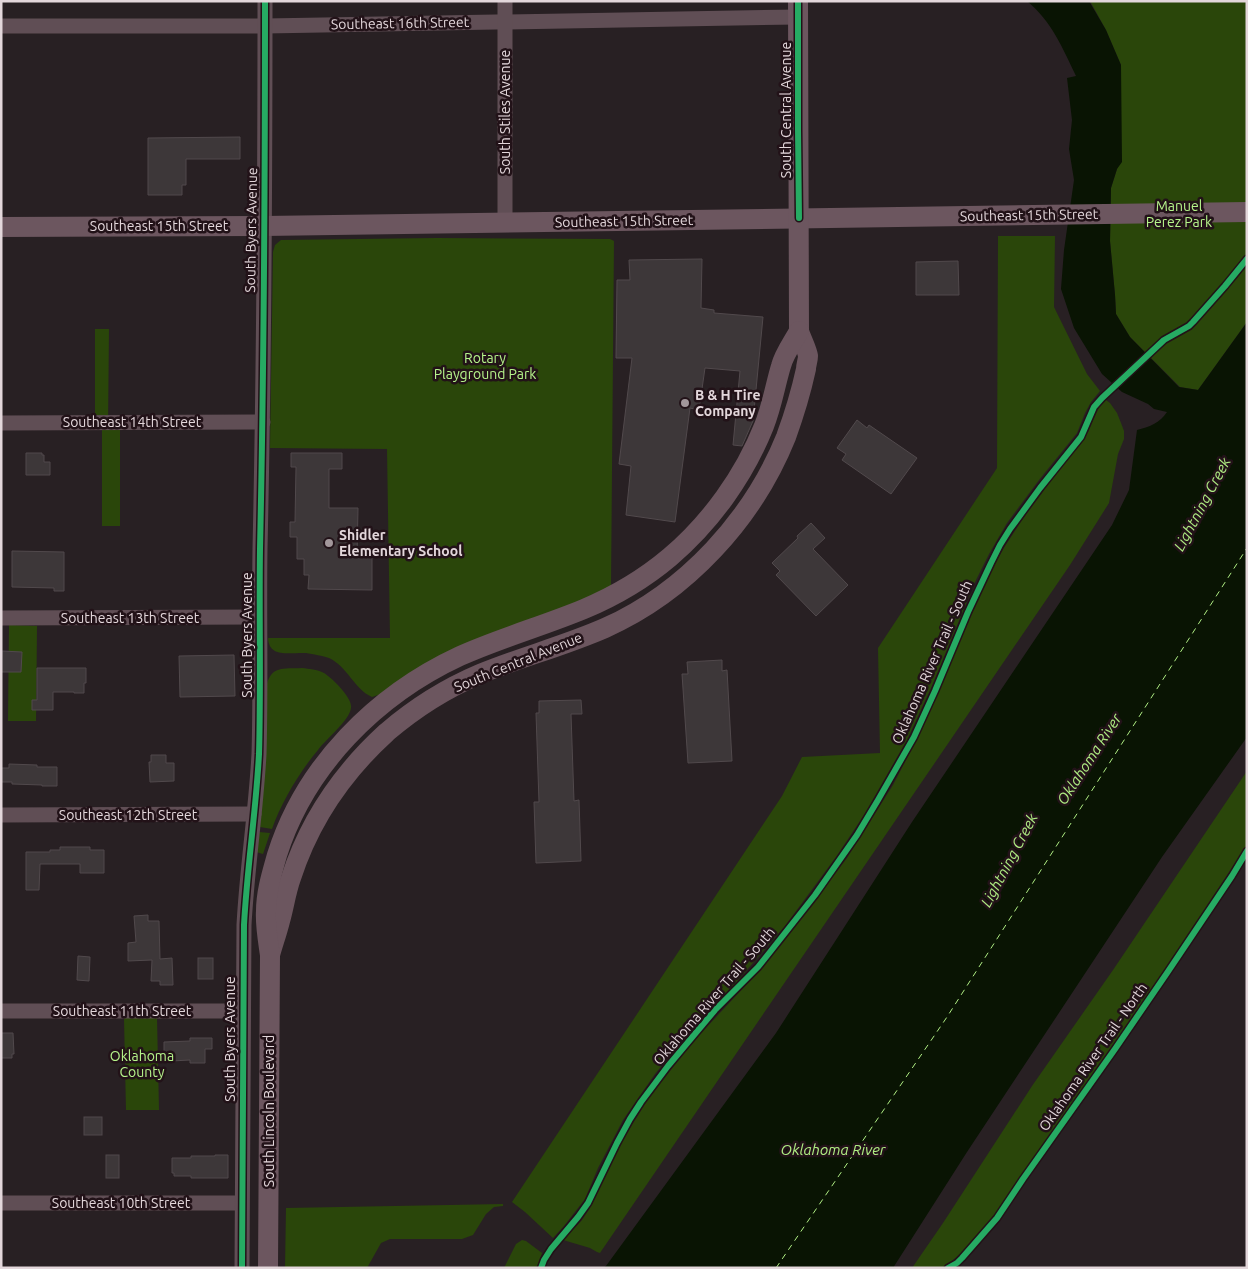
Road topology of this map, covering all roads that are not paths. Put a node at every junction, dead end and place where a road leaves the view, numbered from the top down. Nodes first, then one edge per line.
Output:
1 (265, 1) edge
2 (505, 1) edge
3 (798, 9) edge
4 (505, 22) junction
5 (1, 26) edge
6 (265, 26) junction
7 (1247, 212) edge
8 (799, 218) junction
9 (505, 222) junction
10 (264, 226) junction
11 (1, 227) edge
12 (263, 422) junction
13 (1, 423) edge
14 (259, 617) junction
15 (1, 618) edge
16 (254, 814) junction
17 (1, 815) edge
18 (270, 955) joint
19 (1, 1011) edge
20 (243, 1011) junction
21 (1, 1203) edge
22 (241, 1203) junction
23 (242, 1268) edge
24 (268, 1268) edge

1 - 6 street, South Byers Avenue
2 - 4 street, South Stiles Avenue
3 - 4 street, Southeast 16th Street
3 - 8 main road, South Central Avenue
4 - 6 street, Southeast 16th Street
4 - 9 street, South Stiles Avenue
5 - 6 street, Southeast 16th Street
6 - 10 street, South Byers Avenue
7 - 8 main road, Southeast 15th Street
8 - 9 main road, Southeast 15th Street
8 - 18 main road, South Central Avenue
9 - 10 main road, Southeast 15th Street
10 - 11 main road, Southeast 15th Street
10 - 12 street, South Byers Avenue
12 - 13 street, Southeast 14th Street
12 - 14 street, South Byers Avenue
14 - 15 street, Southeast 13th Street
14 - 16 street, South Byers Avenue
16 - 17 street, Southeast 12th Street
16 - 20 street, South Byers Avenue
18 - 24 main road, South Lincoln Boulevard
19 - 20 street, Southeast 11th Street
20 - 22 street, South Byers Avenue
21 - 22 street, Southeast 10th Street
22 - 23 street, South Byers Avenue

